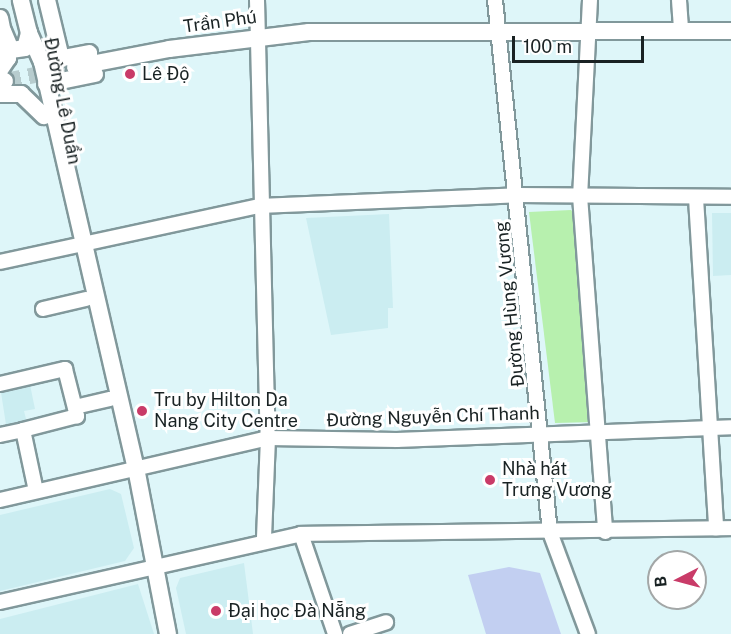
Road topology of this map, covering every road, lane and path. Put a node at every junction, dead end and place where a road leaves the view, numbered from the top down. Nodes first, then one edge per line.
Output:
1 (21, 0) edge
2 (47, 0) edge
3 (257, 0) edge
4 (495, 0) edge
5 (590, 0) edge
6 (679, 0) edge
7 (2, 25) edge
8 (498, 30) junction
9 (681, 31) junction
10 (731, 31) edge
11 (588, 32) junction
12 (29, 33) junction
13 (258, 37) junction
14 (42, 62) junction
15 (69, 68) junction
16 (1, 82) edge
17 (46, 84) junction
18 (48, 115) junction
19 (518, 195) junction
20 (580, 196) junction
21 (731, 197) edge
22 (696, 198) junction
23 (259, 206) junction
24 (79, 247) junction
25 (0, 262) edge
26 (86, 299) junction
27 (42, 309) dead end
28 (0, 384) edge
29 (110, 399) junction
30 (75, 407) junction
31 (731, 427) edge
32 (711, 428) junction
33 (23, 430) junction
34 (599, 430) junction
35 (541, 432) junction
36 (0, 435) edge
37 (268, 438) junction
38 (131, 469) junction
39 (36, 491) junction
40 (0, 500) edge
41 (716, 528) junction
42 (731, 528) edge
43 (550, 532) junction
44 (605, 532) junction
45 (301, 534) junction
46 (264, 539) junction
47 (152, 565) junction
48 (0, 602) edge
49 (386, 622) dead end
50 (168, 634) edge
51 (335, 634) edge
52 (350, 634) edge
53 (588, 634) edge

1 - 12 main road
2 - 15 main road
3 - 13 street
4 - 8 street, Đường Hùng Vương
5 - 11 street
6 - 9 street
7 - 12 main road
7 - 16 main road
8 - 11 main road, Trần Phú
8 - 13 main road, Trần Phú
8 - 19 street, Đường Hùng Vương
9 - 10 main road, Trần Phú
9 - 11 main road, Trần Phú
11 - 20 street
12 - 14 main road, Đường Lê Duẩn
12 - 18 main road, Đường Lê Duẩn
13 - 15 main road, Trần Phú
13 - 23 street
14 - 15 main road
14 - 17 main road, Đường Lê Duẩn
15 - 17 main road
15 - 18 main road
16 - 18 main road
17 - 18 main road, Đường Lê Duẩn
18 - 24 main road, Đường Lê Duẩn
19 - 20 street
19 - 23 street
19 - 35 street, Đường Hùng Vương
20 - 22 street
20 - 34 street
21 - 22 street
22 - 32 street
23 - 24 street
23 - 37 street
24 - 25 street
24 - 26 main road, Đường Lê Duẩn
24 - 38 main road, Đường Lê Duẩn
26 - 27 street
26 - 29 main road, Đường Lê Duẩn
28 - 30 street
29 - 30 street
29 - 38 main road, Đường Lê Duẩn
30 - 33 street
31 - 32 street, Đường Nguyễn Chí Thanh
32 - 34 street, Đường Nguyễn Chí Thanh
32 - 41 street
33 - 36 street
33 - 39 street
34 - 35 street, Đường Nguyễn Chí Thanh
34 - 44 street
35 - 37 street, Đường Nguyễn Chí Thanh
35 - 43 street, Đường Hùng Vương
37 - 38 street, Đường Nguyễn Chí Thanh
37 - 46 street
38 - 39 street, Đường Nguyễn Chí Thanh
38 - 47 main road, Đường Lê Duẩn
39 - 40 street, Đường Nguyễn Chí Thanh
41 - 42 street
41 - 44 street
43 - 44 street
43 - 45 street
43 - 53 street, Đường Hùng Vương
45 - 46 street
45 - 51 street
46 - 47 street
47 - 48 street
47 - 50 main road, Đường Lê Duẩn
49 - 52 street

